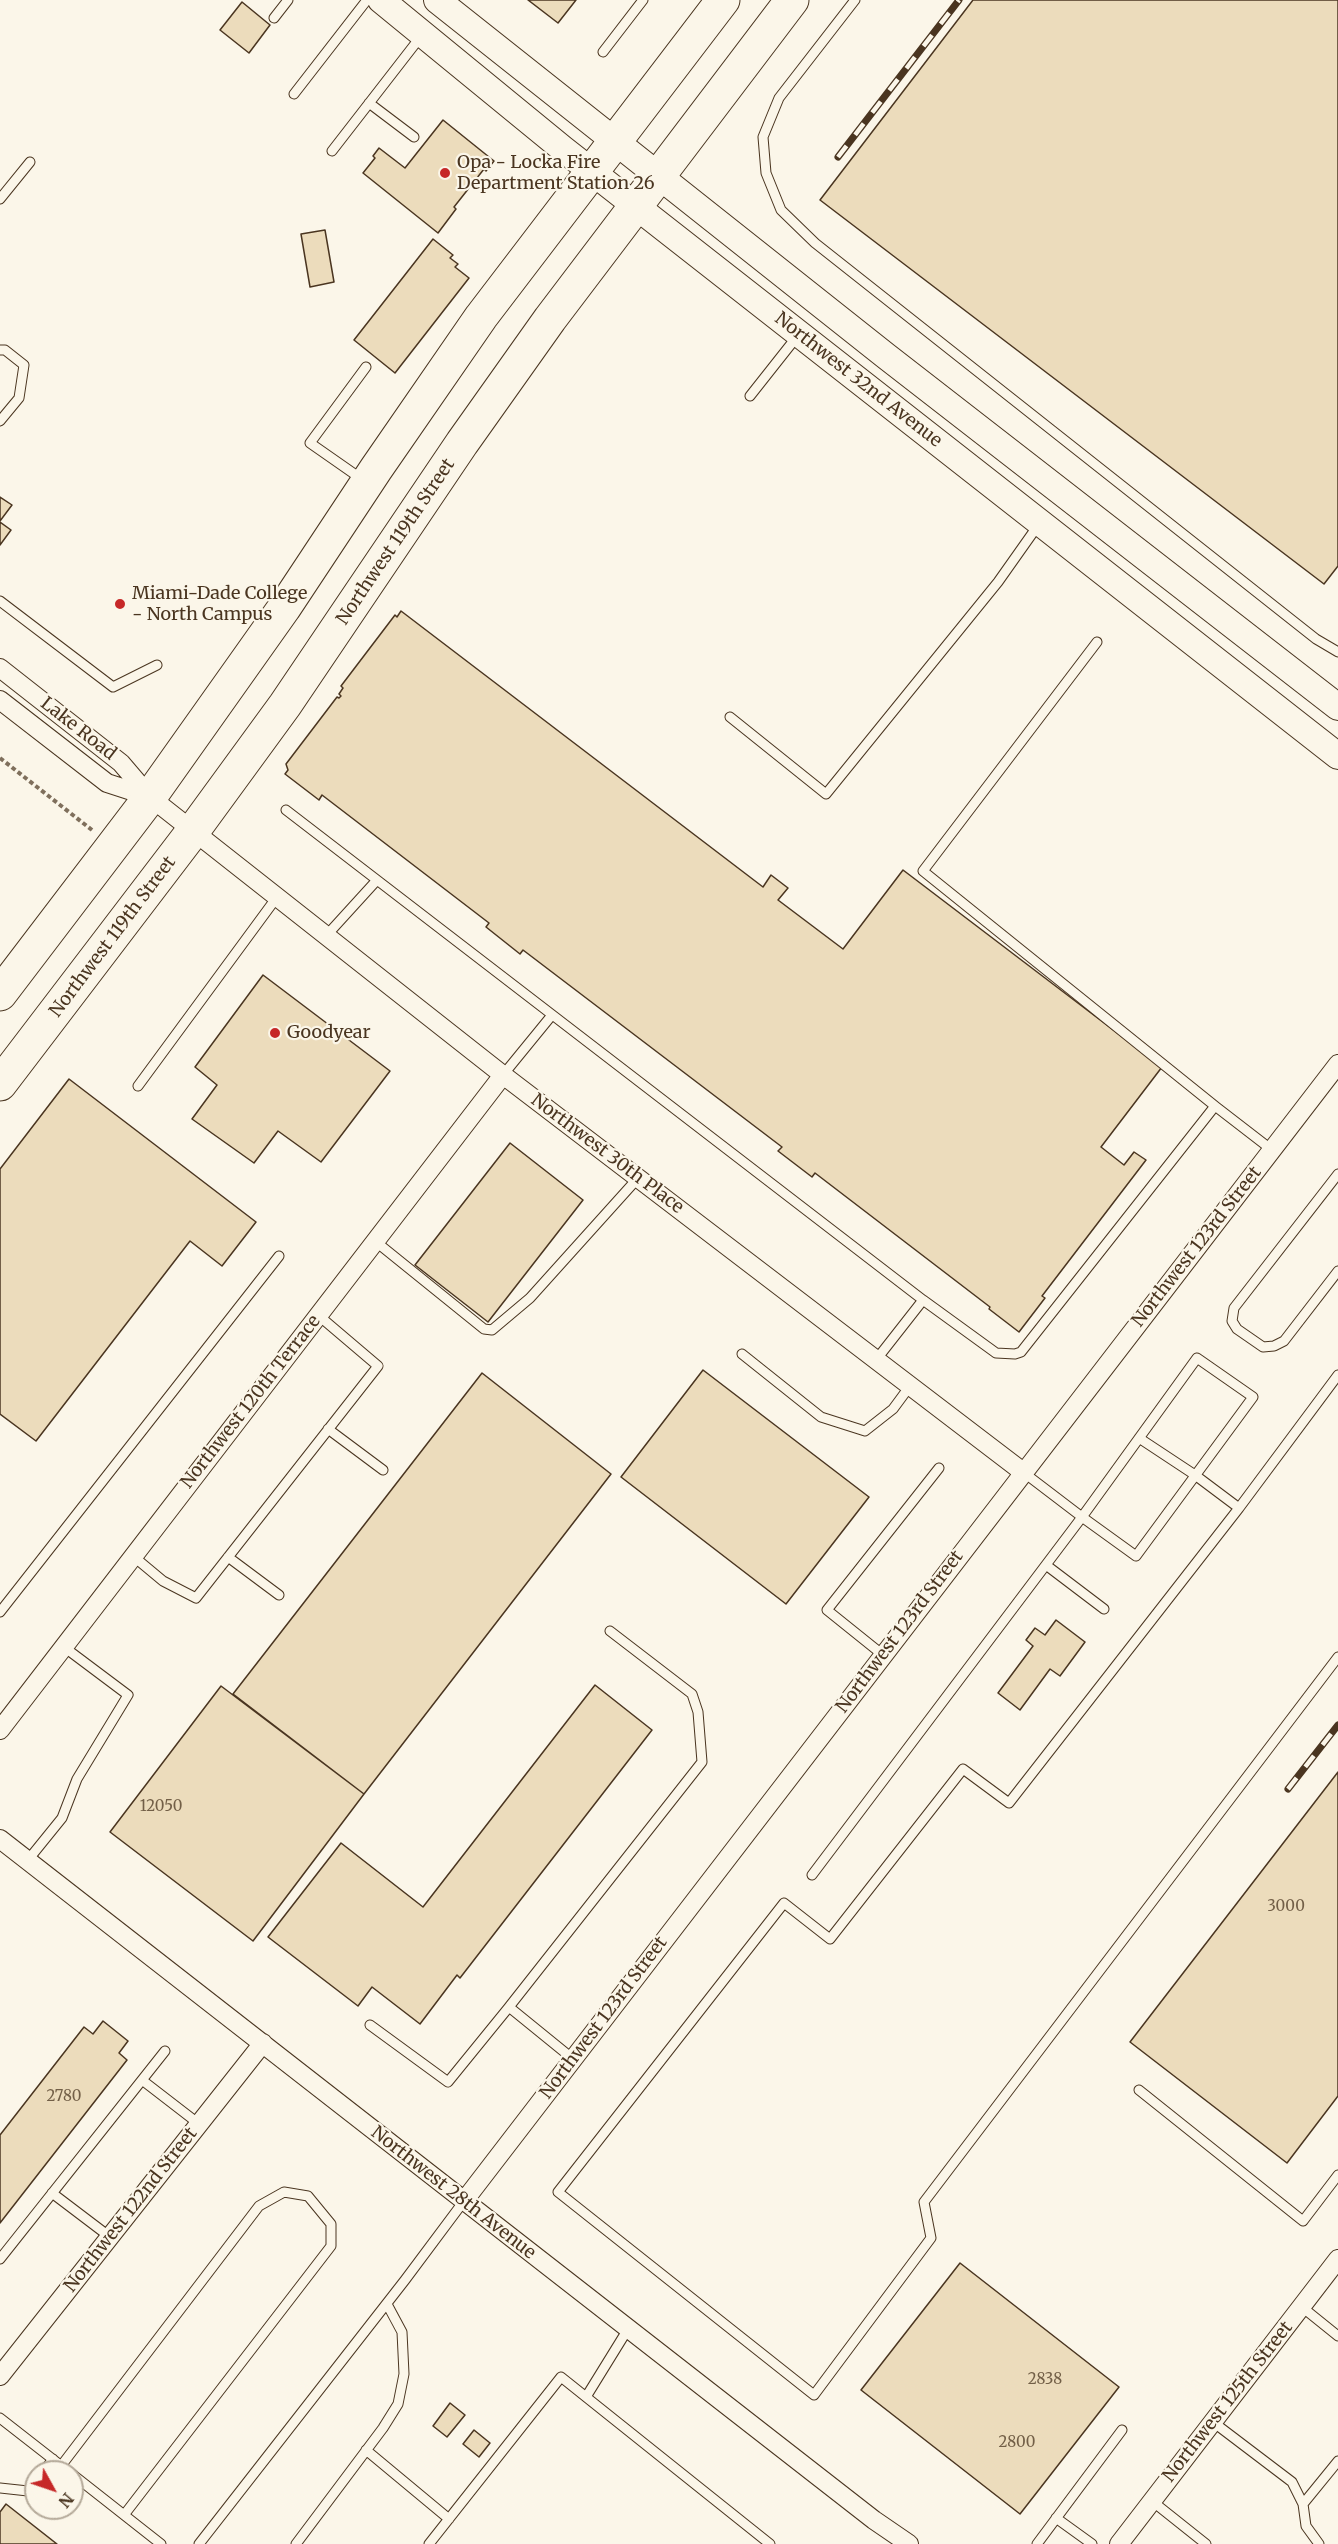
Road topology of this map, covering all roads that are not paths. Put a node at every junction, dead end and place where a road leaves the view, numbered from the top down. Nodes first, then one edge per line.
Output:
1 (288, 0) edge
2 (367, 0) edge
3 (381, 0) edge
4 (437, 0) edge
5 (643, 0) edge
6 (723, 0) edge
7 (792, 0) edge
8 (855, 0) edge
9 (274, 18) dead end
10 (423, 33) junction
11 (603, 52) dead end
12 (294, 94) dead end
13 (369, 103) junction
14 (414, 137) dead end
15 (616, 142) junction
16 (332, 151) dead end
17 (30, 162) dead end
18 (593, 172) junction
19 (659, 177) junction
20 (0, 199) edge
21 (636, 207) junction
22 (799, 334) junction
23 (0, 350) edge
24 (366, 367) dead end
25 (750, 396) dead end
26 (0, 421) edge
27 (367, 482) junction
28 (1041, 522) junction
29 (0, 601) edge
30 (1096, 642) dead end
31 (1338, 652) edge
32 (157, 665) dead end
33 (0, 668) edge
34 (0, 700) edge
35 (1338, 707) edge
36 (730, 717) dead end
37 (1338, 756) edge
38 (150, 797) junction
39 (286, 810) dead end
40 (193, 831) junction
41 (377, 880) junction
42 (277, 897) junction
43 (326, 936) junction
44 (0, 994) edge
45 (552, 1015) junction
46 (1338, 1064) edge
47 (503, 1075) junction
48 (0, 1084) edge
49 (138, 1086) dead end
50 (1215, 1106) junction
51 (1272, 1150) junction
52 (1338, 1174) edge
53 (638, 1178) junction
54 (375, 1241) junction
55 (279, 1256) dead end
56 (1338, 1271) edge
57 (923, 1300) junction
58 (318, 1315) junction
59 (742, 1354) dead end
60 (876, 1360) junction
61 (1338, 1376) edge
62 (910, 1386) junction
63 (328, 1429) junction
64 (1139, 1438) junction
65 (939, 1468) dead end
66 (384, 1470) dead end
67 (1023, 1472) junction
68 (1195, 1475) junction
69 (1239, 1508) junction
70 (1082, 1517) junction
71 (133, 1556) junction
72 (228, 1557) junction
73 (1046, 1565) junction
74 (279, 1595) dead end
75 (1104, 1609) dead end
76 (0, 1612) edge
77 (610, 1630) dead end
78 (64, 1647) junction
79 (883, 1655) junction
80 (1338, 1657) edge
81 (2, 1725) edge
82 (0, 1839) edge
83 (28, 1860) junction
84 (812, 1875) dead end
85 (509, 2007) junction
86 (370, 2025) dead end
87 (263, 2043) junction
88 (165, 2051) dead end
89 (573, 2059) junction
90 (142, 2080) junction
91 (1139, 2090) dead end
92 (199, 2124) junction
93 (1338, 2175) edge
94 (52, 2193) junction
95 (464, 2201) junction
96 (110, 2237) junction
97 (0, 2259) edge
98 (1338, 2259) edge
99 (387, 2304) junction
100 (1302, 2307) junction
101 (628, 2329) junction
102 (1338, 2336) edge
103 (2, 2368) edge
104 (586, 2397) junction
105 (0, 2418) edge
106 (1213, 2422) junction
107 (1122, 2430) dead end
108 (366, 2450) junction
109 (53, 2459) edge
110 (76, 2460) edge
111 (1338, 2461) edge
112 (84, 2484) edge
113 (0, 2488) edge
114 (24, 2491) edge
115 (1152, 2501) junction
116 (1303, 2504) junction
117 (124, 2515) junction
118 (1056, 2518) junction
119 (449, 2519) junction
120 (161, 2544) edge
121 (199, 2544) edge
122 (296, 2544) edge
123 (429, 2544) edge
124 (770, 2544) edge
125 (909, 2544) edge
126 (1037, 2544) edge
127 (1092, 2544) edge
128 (1119, 2544) edge
129 (1206, 2544) edge
130 (1319, 2544) edge

1 - 9 lane
2 - 12 lane
3 - 10 main road, Northwest 32nd Avenue
4 - 15 main road, Northwest 32nd Avenue
5 - 11 lane
6 - 15 highway
7 - 19 highway, Northwest 119th Street
8 - 31 lane
10 - 13 lane
10 - 18 main road, Northwest 32nd Avenue
13 - 14 lane
13 - 16 lane
15 - 18 highway
15 - 19 main road, Northwest 32nd Avenue
17 - 20 lane
18 - 21 main road, Northwest 32nd Avenue
18 - 27 highway
19 - 21 highway, Northwest 119th Street
19 - 35 main road, Northwest 32nd Avenue
21 - 22 main road, Northwest 32nd Avenue
21 - 40 highway, Northwest 119th Street
22 - 25 lane
22 - 28 main road, Northwest 32nd Avenue
23 - 26 lane
24 - 27 lane
27 - 38 highway
28 - 36 lane
28 - 37 main road, Northwest 32nd Avenue
29 - 32 lane
30 - 50 lane
33 - 38 street, Lake Road
34 - 38 street, Lake Road
38 - 40 street, Lake Road
38 - 44 highway
39 - 41 lane
40 - 42 street, Northwest 30th Place
40 - 48 highway, Northwest 119th Street
41 - 43 lane
41 - 45 lane
42 - 43 street, Northwest 30th Place
42 - 49 lane
43 - 47 street, Northwest 30th Place
45 - 47 lane
45 - 57 lane
46 - 51 street, Northwest 123rd Street
47 - 53 street, Northwest 30th Place
47 - 54 street, Northwest 120th Terrace
50 - 51 lane
50 - 57 lane
51 - 67 street, Northwest 123rd Street
52 - 56 lane
53 - 54 lane
53 - 60 street, Northwest 30th Place
54 - 58 street, Northwest 120th Terrace
55 - 76 lane
57 - 60 lane
58 - 63 lane
58 - 71 street, Northwest 120th Terrace
59 - 62 lane
60 - 62 street, Northwest 30th Place
61 - 69 lane
62 - 67 street, Northwest 30th Place
63 - 66 lane
63 - 72 lane
64 - 68 lane
64 - 68 lane
64 - 70 lane
65 - 79 lane
67 - 70 lane
67 - 79 street, Northwest 123rd Street
68 - 69 lane
68 - 70 lane
69 - 80 lane
70 - 73 lane
71 - 72 lane
71 - 78 street, Northwest 120th Terrace
72 - 74 lane
73 - 75 lane
73 - 84 lane
77 - 85 lane
78 - 81 street, Northwest 120th Terrace
78 - 83 lane
79 - 89 street, Northwest 123rd Street
82 - 83 street, Northwest 28th Avenue
83 - 87 street, Northwest 28th Avenue
85 - 86 lane
85 - 89 lane
87 - 92 street, Northwest 122nd Street
87 - 95 street, Northwest 28th Avenue
88 - 90 lane
89 - 95 street, Northwest 123rd Street
90 - 92 lane
90 - 94 lane
91 - 93 lane
92 - 96 street, Northwest 122nd Street
94 - 96 lane
94 - 97 lane
95 - 99 lane
95 - 101 street, Northwest 28th Avenue
96 - 103 street, Northwest 122nd Street
98 - 100 street, Northwest 125th Street
99 - 108 lane
99 - 121 lane
100 - 102 lane
100 - 106 street, Northwest 125th Street
101 - 104 lane
101 - 125 street, Northwest 28th Avenue
104 - 119 lane
104 - 124 lane
105 - 109 lane
106 - 115 street, Northwest 125th Street
106 - 116 lane
107 - 118 lane
108 - 119 lane
108 - 122 lane
110 - 117 lane
111 - 116 lane
112 - 117 lane
113 - 114 lane
115 - 128 street, Northwest 125th Street
115 - 129 lane
116 - 130 lane
117 - 120 lane
118 - 126 lane
118 - 127 lane
119 - 123 lane

